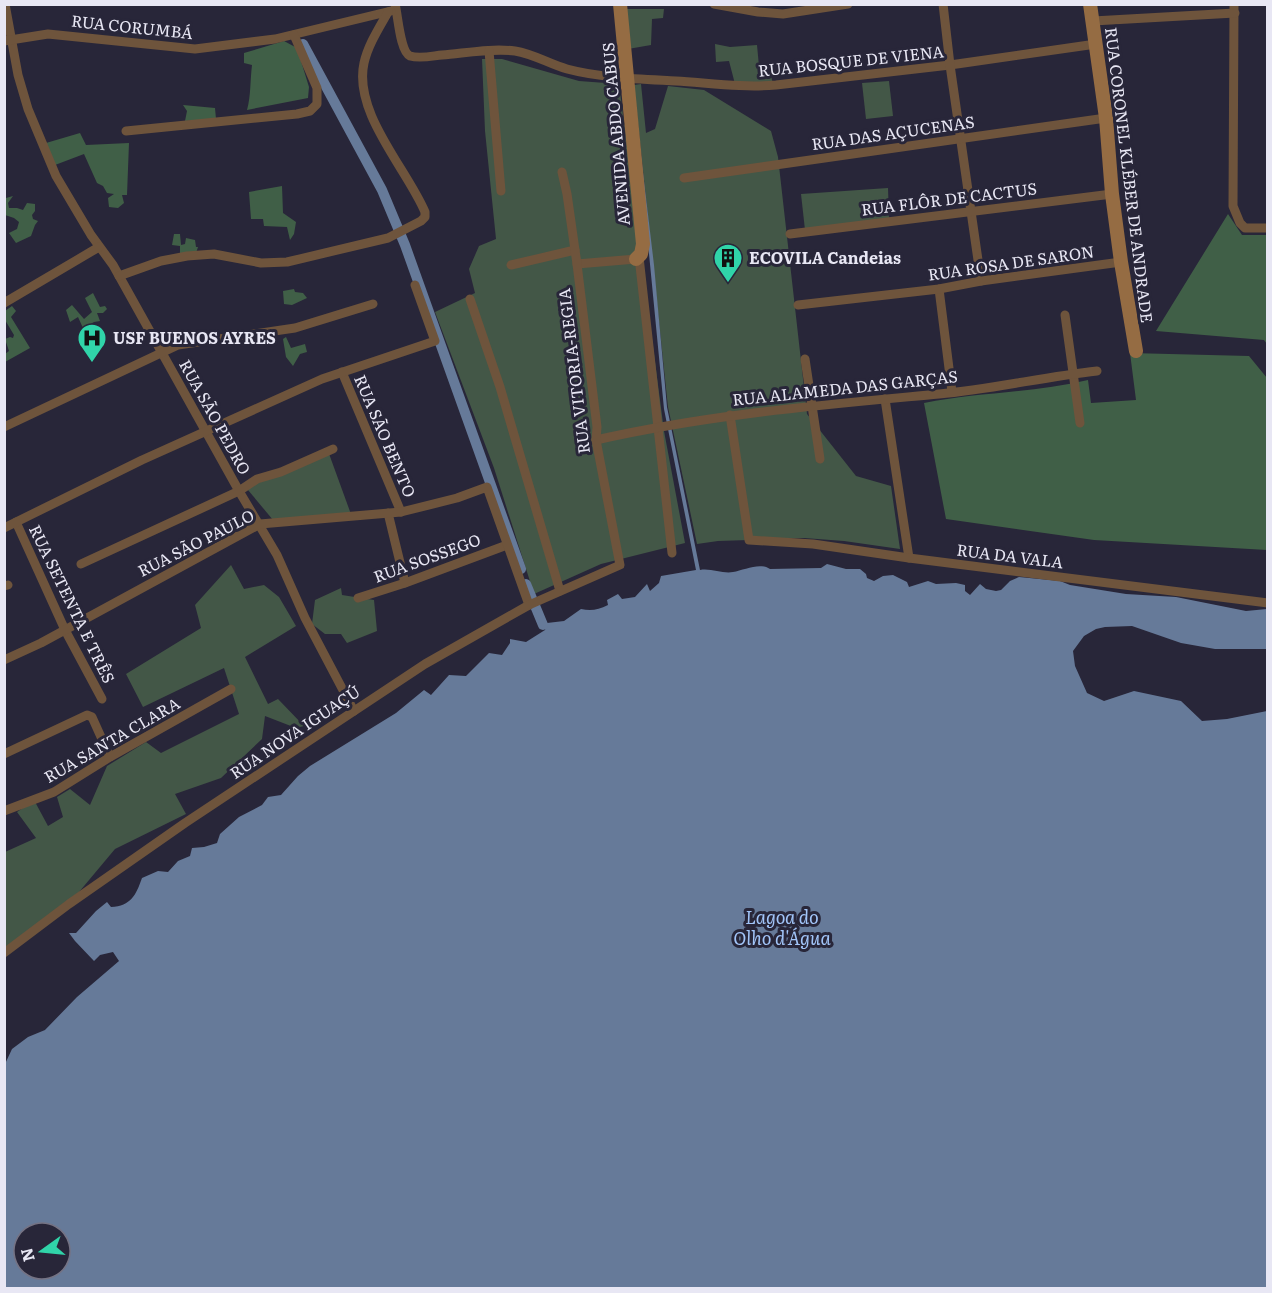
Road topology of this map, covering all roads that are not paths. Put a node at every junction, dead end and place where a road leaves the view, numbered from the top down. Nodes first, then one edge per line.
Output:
1 (5, 4) edge
2 (620, 4) edge
3 (714, 4) edge
4 (848, 4) edge
5 (944, 4) edge
6 (1090, 4) edge
7 (393, 9) edge
8 (1234, 9) edge
9 (1093, 21) junction
10 (294, 35) junction
11 (8, 40) edge
12 (1096, 44) junction
13 (489, 51) junction
14 (950, 65) junction
15 (627, 78) junction
16 (1106, 118) junction
17 (126, 131) dead end
18 (961, 140) junction
19 (562, 172) dead end
20 (684, 178) dead end
21 (501, 190) dead end
22 (1112, 194) junction
23 (970, 210) junction
24 (1268, 228) edge
25 (790, 234) dead end
26 (99, 247) junction
27 (575, 250) junction
28 (638, 258) junction
29 (1121, 262) junction
30 (577, 264) junction
31 (511, 265) dead end
32 (119, 276) junction
33 (981, 281) junction
34 (415, 285) dead end
35 (939, 289) junction
36 (470, 299) dead end
37 (4, 303) edge
38 (373, 304) dead end
39 (798, 305) dead end
40 (1065, 315) dead end
41 (1136, 351) dead end
42 (162, 353) junction
43 (805, 359) dead end
44 (1097, 371) dead end
45 (342, 372) junction
46 (1073, 374) junction
47 (952, 392) junction
48 (885, 399) junction
49 (811, 406) junction
50 (730, 415) junction
51 (1080, 423) dead end
52 (4, 426) edge
53 (659, 426) junction
54 (206, 432) junction
55 (596, 440) junction
56 (333, 449) dead end
57 (820, 459) dead end
58 (239, 491) junction
59 (401, 512) junction
60 (388, 513) junction
61 (16, 522) junction
62 (260, 524) junction
63 (4, 528) edge
64 (507, 545) junction
65 (672, 553) dead end
66 (909, 558) junction
67 (81, 564) dead end
68 (620, 565) joint
69 (405, 583) junction
70 (560, 591) junction
71 (358, 598) dead end
72 (1268, 603) edge
73 (529, 605) junction
74 (65, 630) junction
75 (4, 660) edge
76 (231, 689) dead end
77 (102, 699) dead end
78 (354, 711) junction
79 (4, 754) edge
80 (110, 757) junction
81 (4, 811) edge
82 (4, 953) edge

1 - 11 street, RUA SÃO PEDRO
2 - 15 main road, AVENIDA ABDO CABUS
3 - 4 street
5 - 14 street
6 - 9 main road, RUA CORONEL KLÉBER DE ANDRADE
7 - 10 street, RUA CORUMBÁ
7 - 13 street, RUA BOSQUE DE VIENA
7 - 32 street
8 - 9 street
8 - 24 street
9 - 12 main road, RUA CORONEL KLÉBER DE ANDRADE
10 - 11 street, RUA CORUMBÁ
10 - 17 street
11 - 26 street, RUA SÃO PEDRO
12 - 14 street, RUA BOSQUE DE VIENA
12 - 16 main road, RUA CORONEL KLÉBER DE ANDRADE
13 - 15 street, RUA BOSQUE DE VIENA
13 - 21 street
14 - 15 street, RUA BOSQUE DE VIENA
14 - 18 street
15 - 28 main road, AVENIDA ABDO CABUS
16 - 18 street, RUA DAS AÇUCENAS
16 - 22 main road, RUA CORONEL KLÉBER DE ANDRADE
18 - 20 street, RUA DAS AÇUCENAS
18 - 23 street
19 - 27 street, RUA VITORIA-REGIA
22 - 23 street, RUA FLÔR DE CACTUS
22 - 29 main road, RUA CORONEL KLÉBER DE ANDRADE
23 - 25 street, RUA FLÔR DE CACTUS
23 - 33 street
26 - 32 street, RUA SÃO PEDRO
26 - 37 street
27 - 30 street, RUA VITORIA-REGIA
27 - 31 street
28 - 30 street
28 - 53 street
29 - 33 street, RUA ROSA DE SARON
29 - 41 main road, RUA CORONEL KLÉBER DE ANDRADE
30 - 55 street, RUA VITORIA-REGIA
32 - 42 street, RUA SÃO PEDRO
33 - 35 street, RUA ROSA DE SARON
34 - 45 street
35 - 39 street, RUA ROSA DE SARON
35 - 47 street
36 - 70 street
38 - 42 street
40 - 46 street
42 - 52 street
42 - 54 street, RUA SÃO PEDRO
43 - 49 street
44 - 46 street, RUA ALAMEDA DAS GARÇAS
45 - 54 street
45 - 59 street, RUA SÃO BENTO
46 - 47 street, RUA ALAMEDA DAS GARÇAS
46 - 51 street
47 - 48 street, RUA ALAMEDA DAS GARÇAS
48 - 49 street, RUA ALAMEDA DAS GARÇAS
48 - 66 street
49 - 50 street, RUA ALAMEDA DAS GARÇAS
49 - 57 street
50 - 53 street, RUA ALAMEDA DAS GARÇAS
50 - 66 street, RUA DA VALA
53 - 55 street, RUA ALAMEDA DAS GARÇAS
53 - 65 street
54 - 58 street, RUA SÃO PEDRO
54 - 61 street
55 - 68 street, RUA VITORIA-REGIA
56 - 58 street
58 - 62 street, RUA SÃO PEDRO
58 - 67 street
59 - 60 street, RUA SÃO PAULO
59 - 64 street, RUA SÃO PAULO
60 - 62 street, RUA SÃO PAULO
60 - 69 street
61 - 63 street
61 - 74 street, RUA SETENTA E TRÊS
62 - 74 street, RUA SÃO PAULO
62 - 78 street, RUA SÃO PEDRO
64 - 69 street, RUA SOSSEGO
64 - 73 street
66 - 72 street, RUA DA VALA
68 - 70 street, RUA NOVA IGUAÇÚ
69 - 71 street, RUA SOSSEGO
70 - 73 street, RUA NOVA IGUAÇÚ
73 - 78 street, RUA NOVA IGUAÇÚ
74 - 75 street, RUA SÃO PAULO
74 - 77 street, RUA SETENTA E TRÊS
76 - 80 street, RUA SANTA CLARA
78 - 82 street, RUA NOVA IGUAÇÚ
79 - 80 street
80 - 81 street, RUA SANTA CLARA

